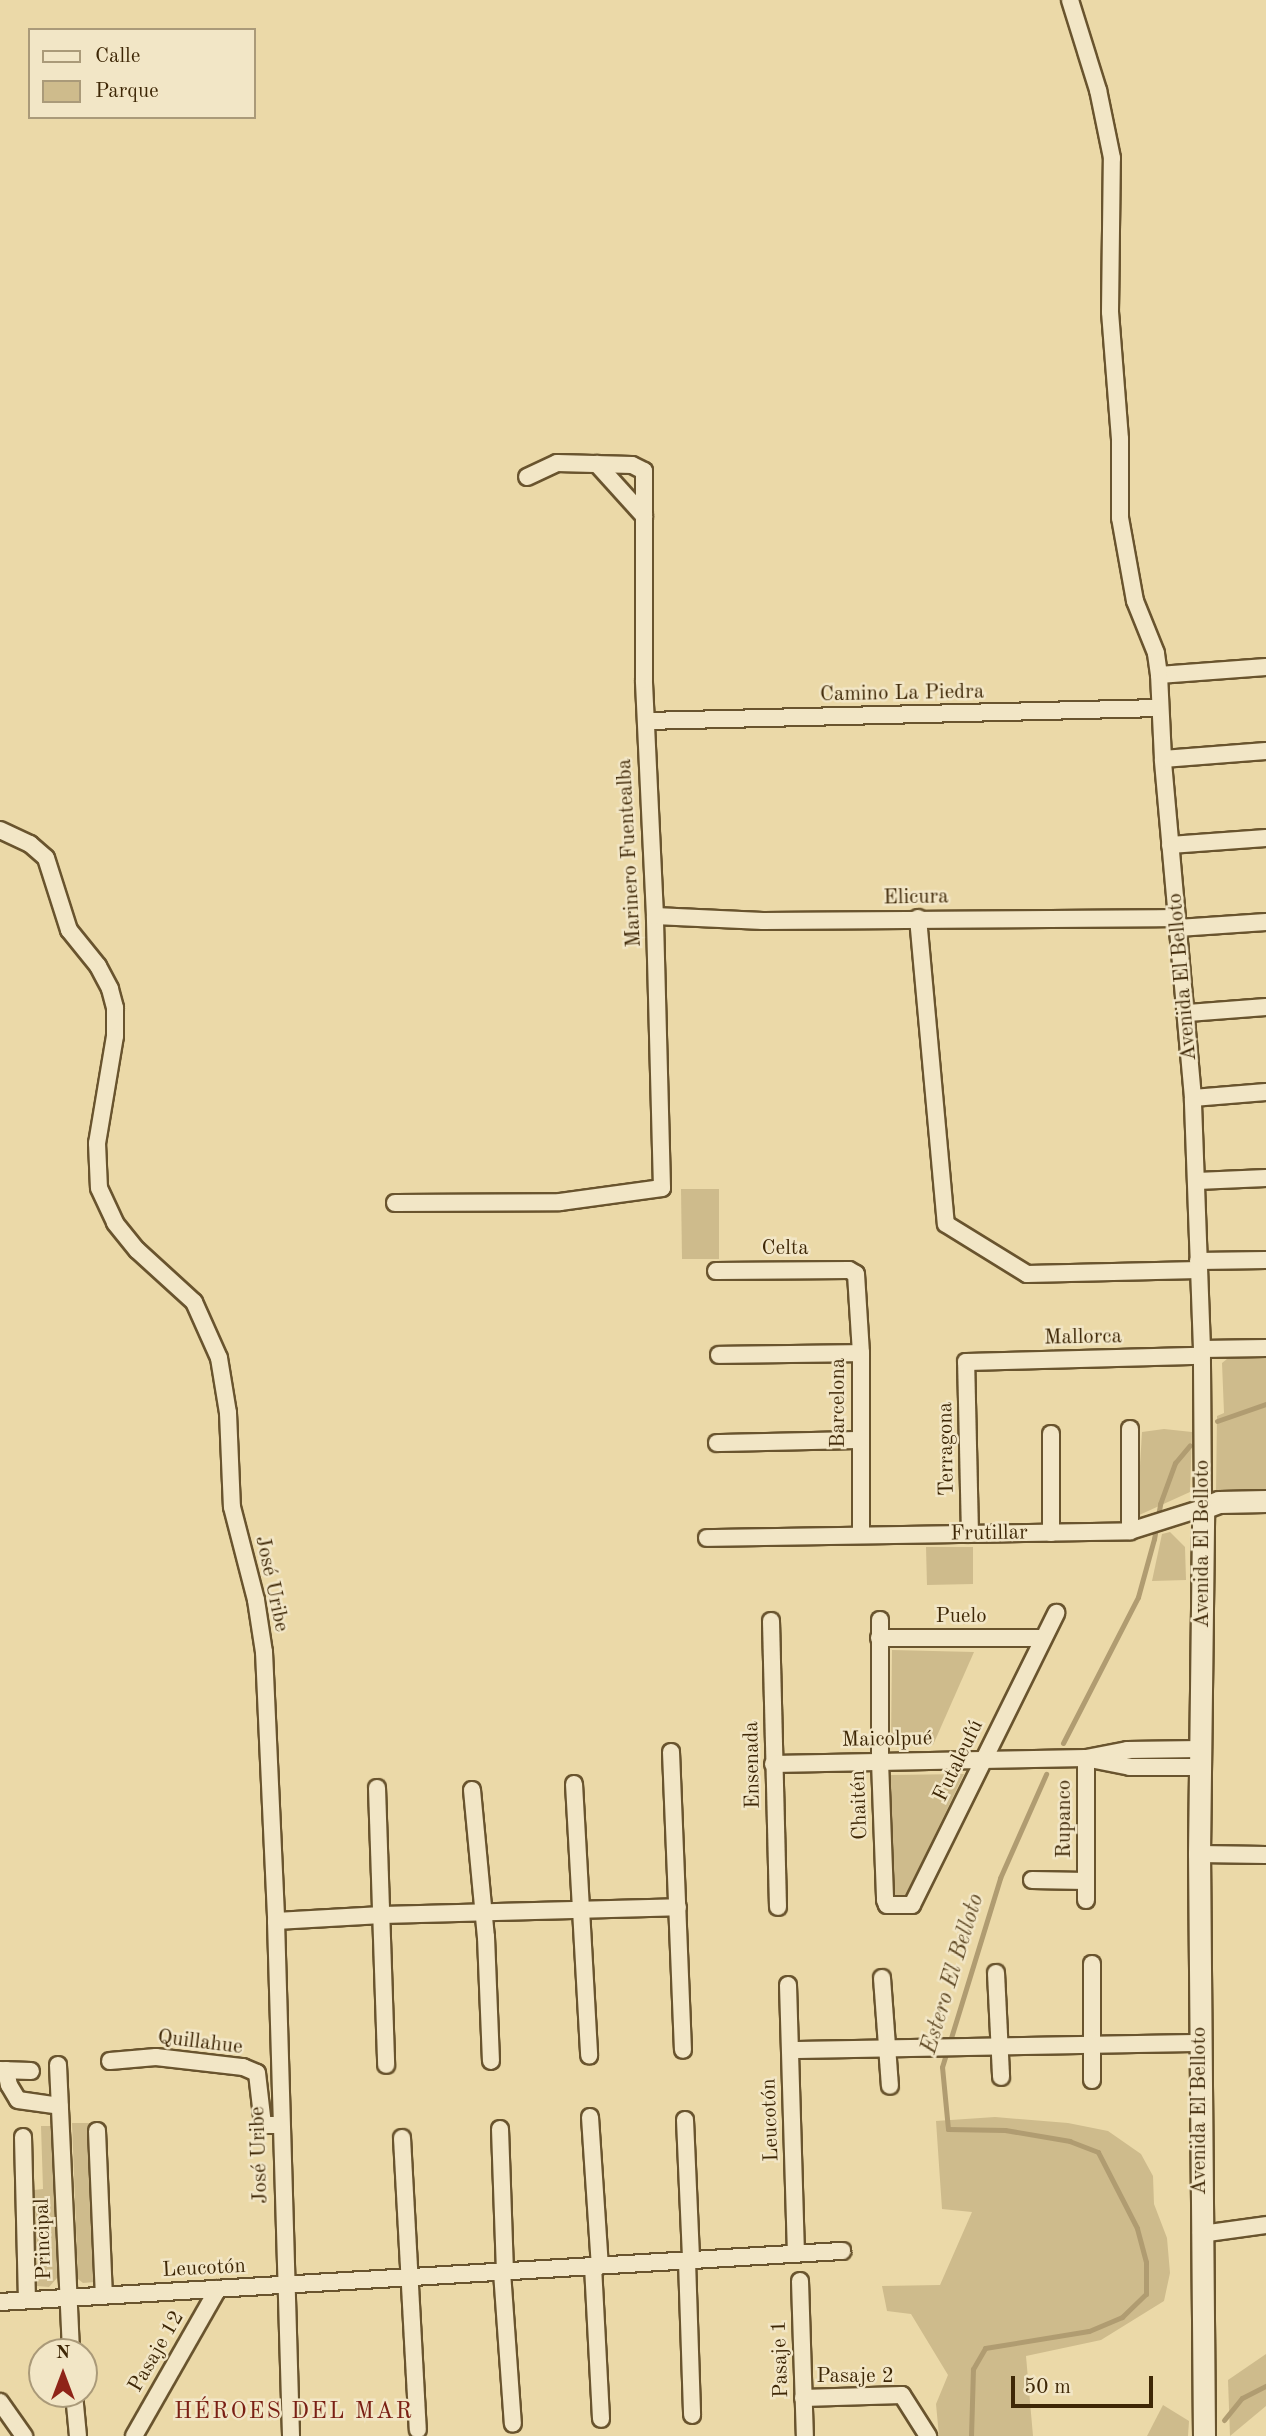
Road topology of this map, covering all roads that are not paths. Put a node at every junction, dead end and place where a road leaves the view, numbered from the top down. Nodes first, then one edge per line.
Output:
1 (1070, 0) edge
2 (597, 464) junction
3 (527, 477) dead end
4 (644, 516) junction
5 (1266, 667) edge
6 (1159, 675) junction
7 (1160, 708) junction
8 (646, 721) junction
9 (1266, 751) edge
10 (1163, 759) junction
11 (0, 830) edge
12 (1266, 838) edge
13 (1170, 845) junction
14 (655, 916) junction
15 (918, 918) junction
16 (1266, 922) edge
17 (1178, 923) junction
18 (1266, 1007) edge
19 (1188, 1013) junction
20 (1266, 1091) edge
21 (1193, 1098) junction
22 (1266, 1178) edge
23 (1197, 1181) junction
24 (396, 1203) dead end
25 (1266, 1261) edge
26 (1198, 1265) junction
27 (716, 1271) dead end
28 (854, 1272) joint
29 (1266, 1348) edge
30 (1202, 1352) junction
31 (860, 1353) junction
32 (719, 1355) dead end
33 (966, 1362) joint
34 (1130, 1429) dead end
35 (1051, 1434) dead end
36 (860, 1440) junction
37 (717, 1443) dead end
38 (1266, 1501) edge
39 (1203, 1508) junction
40 (1130, 1531) junction
41 (1051, 1533) junction
42 (970, 1534) junction
43 (861, 1535) junction
44 (707, 1538) dead end
45 (1056, 1613) dead end
46 (880, 1620) dead end
47 (771, 1621) dead end
48 (879, 1638) junction
49 (1042, 1638) junction
50 (670, 1752) dead end
51 (1086, 1758) junction
52 (1200, 1758) junction
53 (984, 1759) junction
54 (880, 1761) junction
55 (774, 1764) junction
56 (574, 1784) dead end
57 (377, 1788) dead end
58 (471, 1790) dead end
59 (1199, 1854) junction
60 (1266, 1855) edge
61 (1032, 1880) dead end
62 (1086, 1881) junction
63 (1086, 1900) dead end
64 (887, 1905) joint
65 (678, 1907) junction
66 (778, 1907) dead end
67 (581, 1909) junction
68 (482, 1912) junction
69 (382, 1915) junction
70 (276, 1921) junction
71 (1092, 1964) dead end
72 (996, 1973) dead end
73 (882, 1978) dead end
74 (788, 1984) dead end
75 (1200, 2043) junction
76 (999, 2044) junction
77 (1091, 2044) junction
78 (887, 2049) junction
79 (683, 2050) dead end
80 (790, 2050) junction
81 (589, 2056) dead end
82 (110, 2061) dead end
83 (491, 2061) dead end
84 (58, 2065) dead end
85 (386, 2066) dead end
86 (3, 2070) edge
87 (32, 2071) dead end
88 (1001, 2077) dead end
89 (1092, 2080) dead end
90 (890, 2086) dead end
91 (60, 2106) junction
92 (590, 2117) dead end
93 (685, 2120) dead end
94 (280, 2125) junction
95 (500, 2129) dead end
96 (97, 2131) dead end
97 (23, 2137) dead end
98 (402, 2138) dead end
99 (1266, 2225) edge
100 (1201, 2234) junction
101 (842, 2251) dead end
102 (796, 2254) junction
103 (689, 2261) junction
104 (597, 2266) junction
105 (503, 2272) junction
106 (410, 2277) junction
107 (800, 2281) dead end
108 (286, 2285) junction
109 (218, 2289) junction
110 (104, 2296) junction
111 (67, 2298) junction
112 (27, 2300) junction
113 (0, 2302) edge
114 (70, 2338) edge
115 (803, 2398) junction
116 (0, 2402) edge
117 (75, 2408) edge
118 (692, 2415) dead end
119 (601, 2419) dead end
120 (513, 2424) dead end
121 (418, 2430) dead end
122 (24, 2436) edge
123 (78, 2436) edge
124 (134, 2436) edge
125 (292, 2436) edge
126 (804, 2436) edge
127 (928, 2436) edge
128 (1204, 2436) edge

1 - 6 street, Avenida El Belloto
2 - 3 street, Marinero Fuentealba
2 - 4 street
2 - 4 street, Marinero Fuentealba
4 - 8 street, Marinero Fuentealba
5 - 6 street
6 - 7 street, Avenida El Belloto
7 - 8 street, Camino La Piedra
7 - 10 street, Avenida El Belloto
8 - 14 street, Marinero Fuentealba
9 - 10 street
10 - 13 street, Avenida El Belloto
11 - 70 street, José Uribe
12 - 13 street
13 - 17 street, Avenida El Belloto
14 - 15 street, Elicura
14 - 24 street, Marinero Fuentealba
15 - 17 street, Elicura
15 - 26 street
16 - 17 street, Elicura
17 - 19 street, Avenida El Belloto
18 - 19 street
19 - 21 street, Avenida El Belloto
20 - 21 street
21 - 23 street, Avenida El Belloto
22 - 23 street
23 - 26 street, Avenida El Belloto
25 - 26 street
26 - 30 street, Avenida El Belloto
27 - 28 street, Celta
28 - 31 street, Barcelona
29 - 30 street, Mallorca
30 - 33 street, Mallorca
30 - 39 street, Avenida El Belloto
31 - 32 street
31 - 36 street, Barcelona
33 - 42 street, Terragona
34 - 40 street
35 - 41 street
36 - 37 street
36 - 43 street, Barcelona
38 - 39 street, Frutillar
39 - 40 street, Frutillar
39 - 52 street, Avenida El Belloto
40 - 41 street, Frutillar
41 - 42 street, Frutillar
42 - 43 street, Frutillar
43 - 44 street, Frutillar
45 - 49 street, Futaleufú
46 - 48 street, Chaitén
47 - 55 street, Ensenada
48 - 49 street, Puelo
48 - 54 street, Chaitén
49 - 53 street, Futaleufú
50 - 65 street
51 - 52 street, Maicolpué
51 - 53 street, Maicolpué
51 - 62 street, Rupanco
52 - 59 street, Avenida El Belloto
53 - 54 street, Maicolpué
53 - 64 street, Futaleufú
54 - 55 street, Maicolpué
54 - 64 street, Chaitén
55 - 66 street, Ensenada
56 - 67 street
57 - 69 street
58 - 68 street
59 - 60 street
59 - 75 street, Avenida El Belloto
61 - 62 street, Rupanco
62 - 63 street, Rupanco
65 - 67 street
65 - 79 street
67 - 68 street
67 - 81 street
68 - 69 street
68 - 83 street
69 - 70 street
69 - 85 street
70 - 94 street, José Uribe
71 - 77 street
72 - 76 street
73 - 78 street
74 - 80 street, Leucotón
75 - 77 street
75 - 100 street, Avenida El Belloto
76 - 77 street
76 - 78 street
76 - 88 street
77 - 89 street
78 - 80 street
78 - 90 street
80 - 102 street, Leucotón
82 - 94 street, Quillahue
84 - 91 street, Principal
86 - 87 street
86 - 91 street
91 - 111 street, Principal
92 - 104 street
93 - 103 street
94 - 108 street, José Uribe
95 - 105 street
96 - 110 street
97 - 112 street, Principal
98 - 106 street
99 - 100 street
100 - 128 street, Avenida El Belloto
101 - 102 street, Leucotón
102 - 103 street, Leucotón
103 - 104 street, Leucotón
103 - 118 street
104 - 105 street, Leucotón
104 - 119 street
105 - 106 street, Leucotón
105 - 120 street
106 - 108 street, Leucotón
106 - 121 street
107 - 115 street, Pasaje 1
108 - 109 street, Leucotón
108 - 125 street, José Uribe
109 - 110 street, Leucotón
109 - 124 street, Pasaje 12
110 - 111 street, Leucotón
111 - 112 street, Leucotón
111 - 114 street, Principal
112 - 113 street, Leucotón
115 - 126 street, Pasaje 1
115 - 127 street, Pasaje 2
116 - 122 street
117 - 123 street

